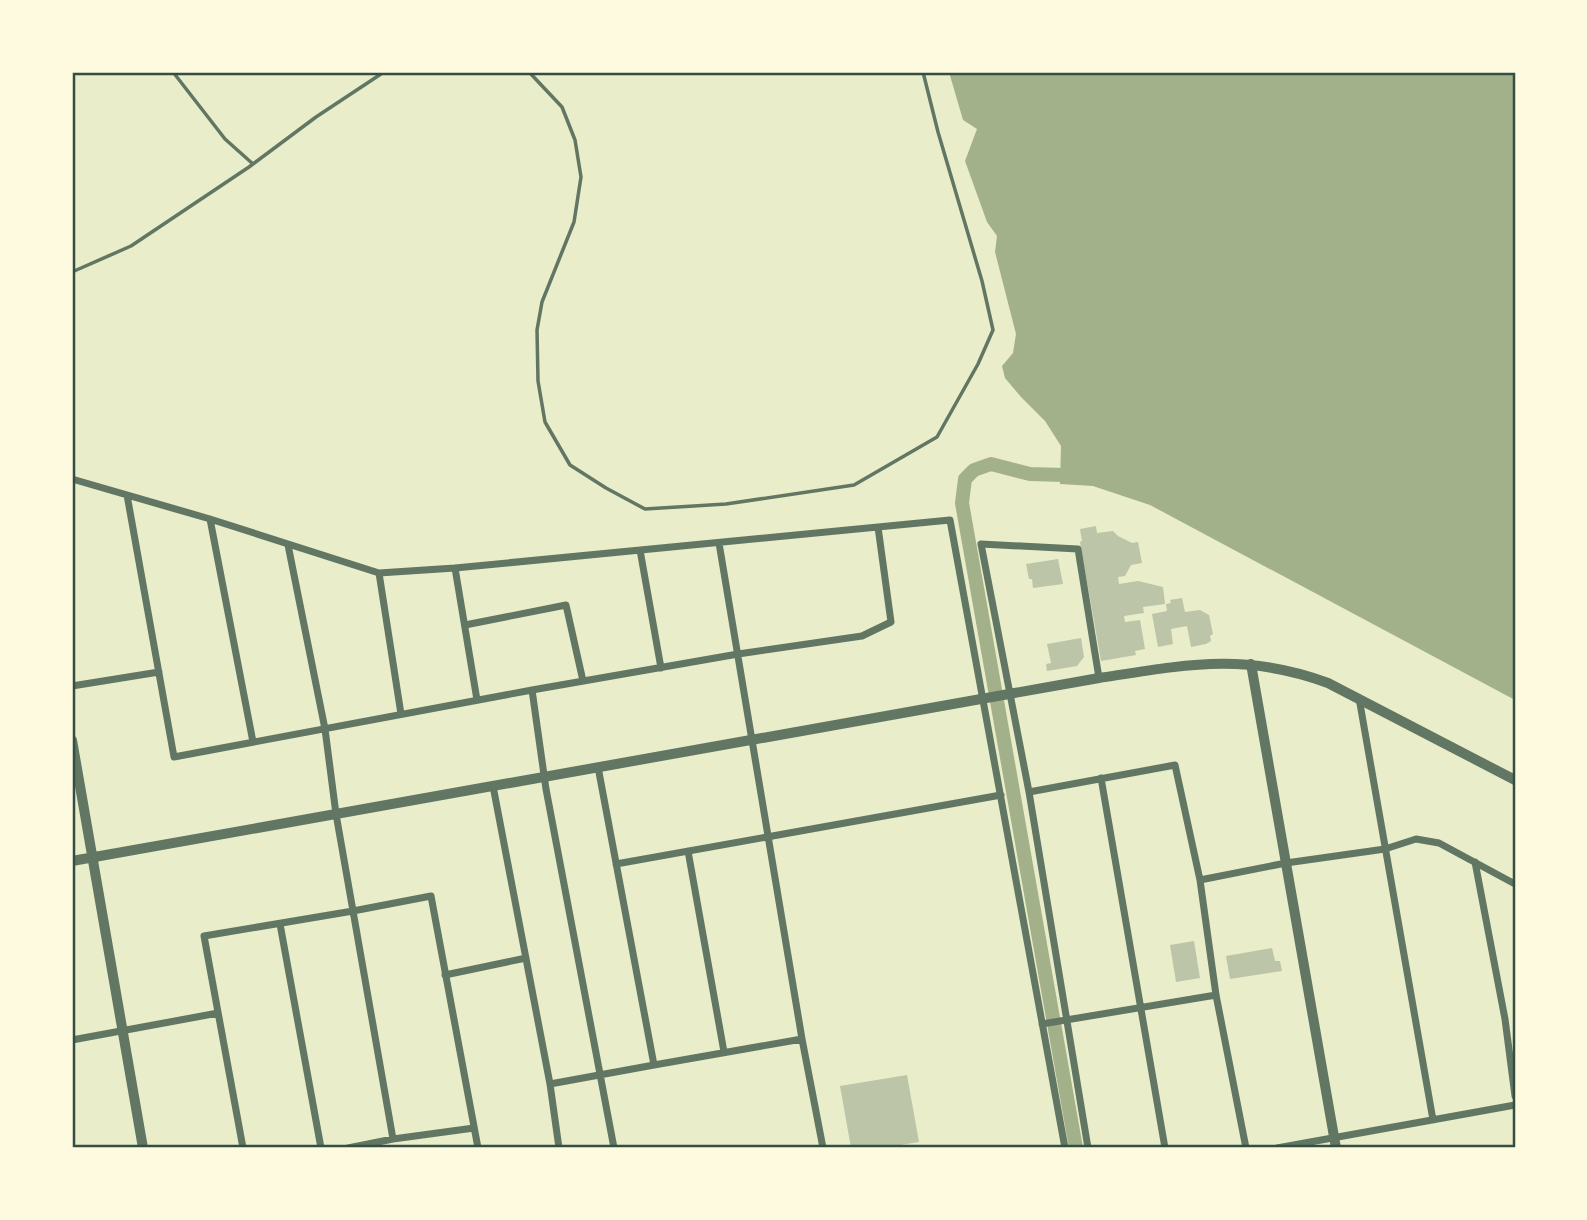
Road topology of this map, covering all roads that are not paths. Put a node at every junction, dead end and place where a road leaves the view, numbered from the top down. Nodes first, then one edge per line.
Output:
1 (173, 72) edge
2 (384, 72) edge
3 (529, 72) edge
4 (923, 72) edge
5 (253, 164) junction
6 (72, 272) edge
7 (72, 479) edge
8 (127, 495) junction
9 (210, 519) junction
10 (878, 527) junction
11 (719, 542) junction
12 (288, 545) junction
13 (640, 550) junction
14 (455, 568) junction
15 (379, 573) junction
16 (465, 625) junction
17 (737, 654) junction
18 (1251, 664) junction
19 (661, 668) junction
20 (159, 672) junction
21 (1099, 678) junction
22 (583, 681) junction
23 (72, 686) edge
24 (532, 690) junction
25 (1006, 695) junction
26 (1359, 698) junction
27 (986, 699) junction
28 (477, 700) junction
29 (401, 714) junction
30 (325, 729) junction
31 (72, 740) edge
32 (752, 740) junction
33 (253, 742) junction
34 (598, 767) junction
35 (544, 777) junction
36 (1101, 778) junction
37 (1515, 780) edge
38 (493, 786) junction
39 (1029, 792) junction
40 (1001, 795) junction
41 (336, 814) junction
42 (769, 836) junction
43 (1384, 849) junction
44 (688, 851) junction
45 (92, 857) junction
46 (72, 861) edge
47 (1475, 862) junction
48 (1286, 863) junction
49 (616, 864) junction
50 (1200, 880) junction
51 (1515, 884) edge
52 (353, 911) junction
53 (280, 924) junction
54 (526, 958) junction
55 (445, 975) junction
56 (1216, 995) junction
57 (1141, 1008) junction
58 (218, 1013) junction
59 (1515, 1018) edge
60 (1505, 1020) junction
61 (1067, 1021) junction
62 (1042, 1024) junction
63 (123, 1030) junction
64 (802, 1039) junction
65 (72, 1040) edge
66 (724, 1052) junction
67 (654, 1065) junction
68 (601, 1075) junction
69 (550, 1084) junction
70 (1515, 1096) edge
71 (1515, 1105) edge
72 (1433, 1120) junction
73 (474, 1128) junction
74 (393, 1139) junction
75 (1335, 1143) edge
76 (143, 1148) edge
77 (243, 1148) edge
78 (321, 1148) edge
79 (348, 1148) edge
80 (478, 1148) edge
81 (559, 1148) edge
82 (614, 1148) edge
83 (823, 1148) edge
84 (1065, 1148) edge
85 (1088, 1148) edge
86 (1165, 1148) edge
87 (1246, 1148) edge
88 (1277, 1148) edge

1 - 5 lane
2 - 5 lane
3 - 4 lane
5 - 6 lane
7 - 8 street
8 - 9 street
8 - 20 street
9 - 12 street
9 - 33 street
10 - 11 street
10 - 17 street
10 - 27 street
11 - 13 street
11 - 17 street
12 - 15 street
12 - 30 street
13 - 14 street
13 - 19 street
14 - 15 street
14 - 16 street
15 - 29 street
16 - 22 street
16 - 28 street
17 - 19 street
17 - 32 street
18 - 21 street
18 - 26 street
18 - 48 street
19 - 22 street
20 - 23 street
20 - 33 street
21 - 25 street
21 - 25 street
22 - 24 street
24 - 28 street
24 - 35 street
25 - 27 street
25 - 39 street
26 - 37 street
26 - 43 street
27 - 32 street
27 - 40 street
28 - 29 street
29 - 30 street
30 - 33 street
30 - 41 street
31 - 45 street
32 - 34 street
32 - 42 street
34 - 35 street
34 - 49 street
35 - 38 street
35 - 68 street
36 - 39 street
36 - 50 street
36 - 57 street
38 - 41 street
38 - 54 street
39 - 61 street
40 - 42 street
40 - 62 street
41 - 45 street
41 - 52 street
42 - 44 street
42 - 64 street
43 - 47 street
43 - 48 street
43 - 72 street
44 - 49 street
44 - 66 street
45 - 46 street
45 - 63 street
47 - 51 street
47 - 60 street
48 - 50 street
48 - 75 street
49 - 67 street
50 - 56 street
52 - 53 street
52 - 55 street
52 - 74 street
53 - 58 street
53 - 78 street
54 - 55 street
54 - 69 street
55 - 73 street
56 - 57 street
56 - 87 street
57 - 61 street
57 - 86 street
58 - 63 street
58 - 77 street
59 - 60 street
60 - 70 street
61 - 62 street
61 - 85 street
62 - 84 street
63 - 65 street
63 - 76 street
64 - 66 street
64 - 83 street
66 - 67 street
67 - 68 street
68 - 69 street
68 - 82 street
69 - 81 street
71 - 72 street
72 - 75 street
73 - 74 street
73 - 80 street
74 - 79 street
75 - 88 street

